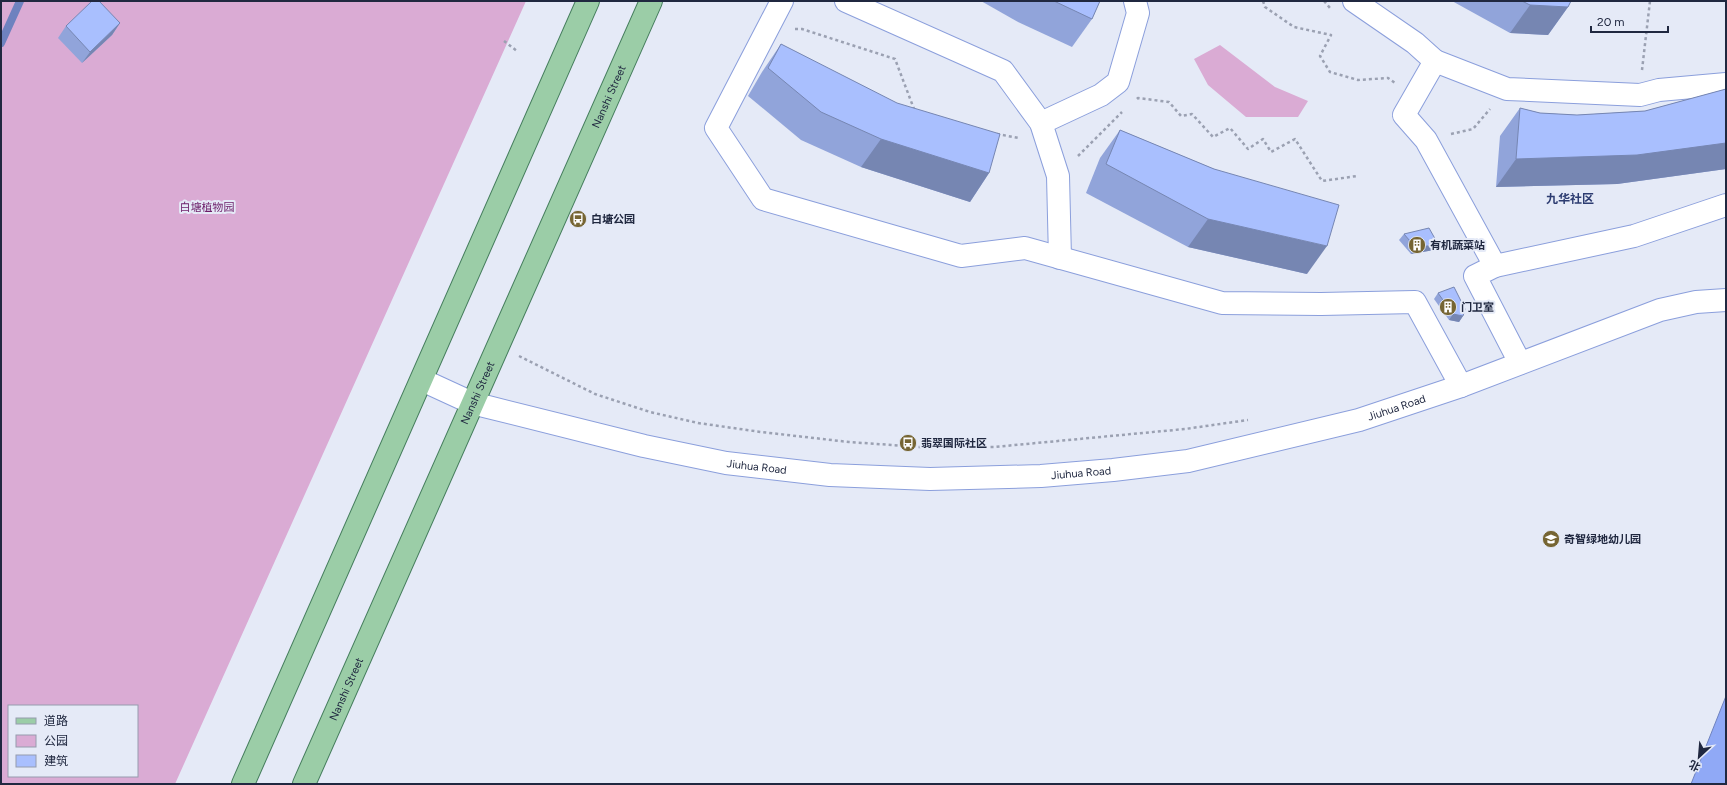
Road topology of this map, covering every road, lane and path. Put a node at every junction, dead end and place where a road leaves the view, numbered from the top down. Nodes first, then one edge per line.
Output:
1 (588, 1) edge
2 (651, 1) edge
3 (782, 1) edge
4 (846, 1) edge
5 (1135, 1) edge
6 (1263, 1) edge
7 (1354, 1) edge
8 (1650, 1) edge
9 (767, 30) junction
10 (504, 41) dead end
11 (517, 51) dead end
12 (1435, 61) junction
13 (1726, 84) edge
14 (1507, 88) junction
15 (1414, 95) junction
16 (1640, 95) junction
17 (1133, 102) dead end
18 (1124, 110) dead end
19 (919, 111) edge
20 (1041, 123) junction
21 (990, 133) edge
22 (1426, 140) junction
23 (1047, 143) junction
24 (1058, 176) junction
25 (1357, 176) dead end
26 (1726, 205) edge
27 (1060, 258) junction
28 (1495, 266) junction
29 (1726, 300) edge
30 (498, 346) junction
31 (1520, 363) junction
32 (422, 380) junction
33 (1461, 386) junction
34 (472, 403) junction
35 (1253, 419) dead end
36 (243, 784) edge
37 (304, 784) edge

1 - 32 main road
2 - 30 main road, Nanshi Street
3 - 9 street
4 - 20 street
5 - 20 street
6 - 15 path
7 - 12 street
8 - 16 path
9 - 19 path
9 - 27 street
10 - 11 path
12 - 14 street
12 - 15 street
13 - 16 street
14 - 16 street
14 - 22 path
15 - 22 street
17 - 25 path
18 - 24 path
20 - 23 street
21 - 23 path
22 - 28 street
23 - 24 street
24 - 27 street
26 - 28 street
27 - 33 street
28 - 31 street
29 - 31 street, Jiuhua Road
30 - 34 main road, Nanshi Street
30 - 35 path
31 - 33 street, Jiuhua Road
32 - 34 street, Jiuhua Road
32 - 36 main road
33 - 34 street, Jiuhua Road
34 - 37 main road, Nanshi Street

